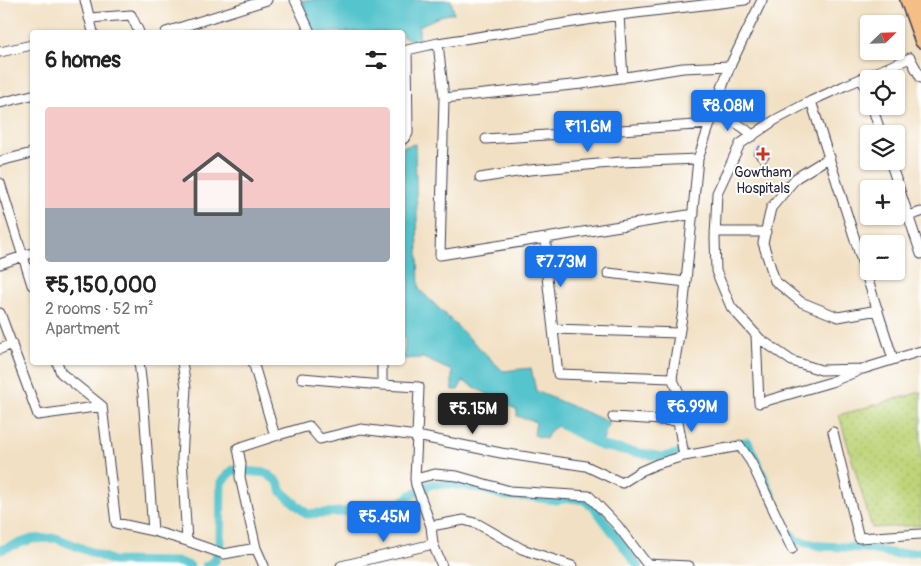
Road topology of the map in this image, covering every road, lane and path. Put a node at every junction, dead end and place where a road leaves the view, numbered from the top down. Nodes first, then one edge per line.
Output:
1 (85, 0) edge
2 (267, 0) edge
3 (295, 0) edge
4 (745, 0) edge
5 (762, 0) edge
6 (906, 0) edge
7 (915, 0) edge
8 (619, 15) junction
9 (921, 16) edge
10 (89, 18) junction
11 (91, 30) edge
12 (138, 30) edge
13 (172, 30) edge
14 (309, 30) edge
15 (921, 42) edge
16 (438, 43) junction
17 (30, 45) edge
18 (0, 52) edge
19 (730, 66) junction
20 (881, 70) edge
21 (623, 78) junction
22 (921, 78) edge
23 (860, 79) edge
24 (30, 95) edge
25 (444, 98) junction
26 (811, 101) junction
27 (0, 102) edge
28 (711, 119) junction
29 (752, 136) junction
30 (405, 138) edge
31 (486, 138) dead end
32 (30, 154) edge
33 (830, 158) junction
34 (698, 159) junction
35 (0, 161) edge
36 (893, 170) edge
37 (480, 178) dead end
38 (0, 183) edge
39 (921, 212) edge
40 (694, 214) junction
41 (908, 216) junction
42 (716, 232) junction
43 (766, 232) junction
44 (546, 238) junction
45 (30, 254) edge
46 (921, 254) edge
47 (23, 256) junction
48 (0, 264) edge
49 (608, 273) dead end
50 (30, 279) edge
51 (686, 282) junction
52 (878, 310) junction
53 (0, 313) edge
54 (553, 329) junction
55 (679, 333) junction
56 (756, 334) junction
57 (12, 344) junction
58 (0, 349) edge
59 (921, 350) edge
60 (894, 359) junction
61 (58, 365) edge
62 (139, 365) edge
63 (182, 365) edge
64 (254, 365) edge
65 (382, 365) edge
66 (863, 368) junction
67 (302, 378) dead end
68 (672, 378) junction
69 (382, 385) junction
70 (102, 406) junction
71 (613, 417) dead end
72 (678, 421) junction
73 (833, 432) dead end
74 (275, 436) junction
75 (417, 436) junction
76 (684, 453) junction
77 (416, 486) junction
78 (431, 526) junction
79 (153, 532) junction
80 (921, 534) edge
81 (187, 541) junction
82 (433, 544) junction
83 (256, 548) junction
84 (792, 549) dead end
85 (264, 566) edge
86 (342, 566) edge
87 (442, 566) edge
88 (572, 566) edge
89 (689, 566) edge

1 - 10 street
2 - 13 street
3 - 14 street
4 - 8 street
5 - 19 street
6 - 15 main road
7 - 9 main road
8 - 16 street
8 - 21 street
10 - 11 street
10 - 12 street
16 - 25 street
16 - 30 street
17 - 18 street
19 - 21 street
19 - 28 street
20 - 22 street
21 - 25 street
23 - 26 street
24 - 27 street
25 - 44 street
26 - 29 street
26 - 33 street
28 - 29 street
28 - 31 street
28 - 34 street
29 - 42 street
32 - 35 street
33 - 43 street
33 - 52 street
34 - 37 street
34 - 40 street
36 - 41 street
38 - 47 street
39 - 41 street
40 - 44 street
40 - 51 street
41 - 46 street
42 - 43 street
42 - 56 street
43 - 52 street
44 - 54 street
45 - 47 street
47 - 48 street
47 - 50 street
49 - 51 street
51 - 55 street
52 - 60 street
53 - 57 street
54 - 55 street
54 - 68 street
55 - 68 street
56 - 66 street
56 - 66 street
57 - 58 street
57 - 70 street
59 - 60 street
60 - 66 street
61 - 70 street
62 - 79 street
63 - 81 street
64 - 74 street
65 - 69 street
67 - 69 street
68 - 72 street
69 - 75 street
70 - 79 street
71 - 72 street
72 - 76 street
73 - 80 street
74 - 75 street
74 - 83 street
75 - 76 street
75 - 77 street
76 - 84 street
77 - 78 street
77 - 89 street
78 - 82 street
78 - 88 street
79 - 81 street
81 - 83 street
82 - 86 street
82 - 87 street
83 - 85 street

